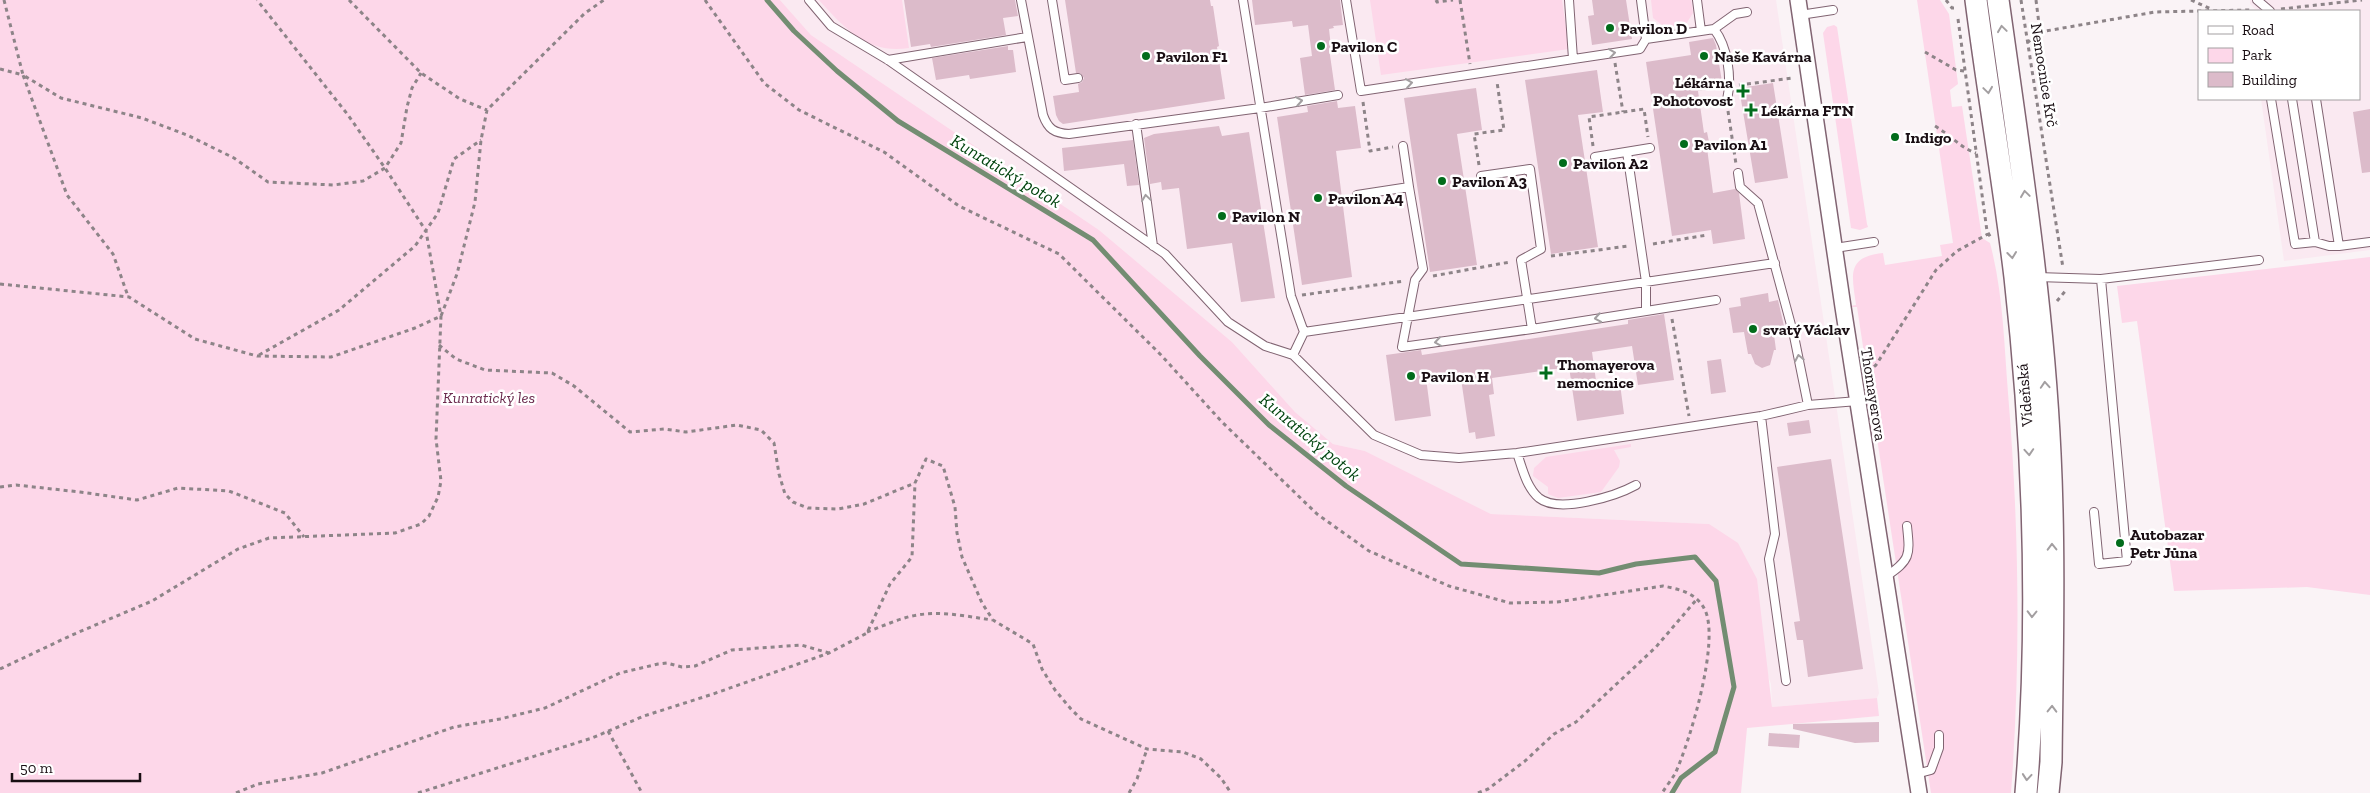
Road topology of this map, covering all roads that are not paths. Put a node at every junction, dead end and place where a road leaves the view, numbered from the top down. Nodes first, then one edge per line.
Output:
1 (809, 0) edge
2 (1021, 0) edge
3 (1052, 0) edge
4 (1243, 0) edge
5 (1346, 0) edge
6 (1570, 0) edge
7 (1641, 0) edge
8 (1696, 0) edge
9 (1976, 0) edge
10 (1998, 0) edge
11 (2257, 0) edge
12 (1799, 7) edge
13 (1834, 10) dead end
14 (2268, 10) edge
15 (1747, 12) dead end
16 (1714, 29) junction
17 (1701, 31) junction
18 (1027, 37) junction
19 (1646, 39) junction
20 (1573, 59) junction
21 (888, 60) junction
22 (1078, 78) dead end
23 (1338, 94) dead end
24 (1727, 100) road end
25 (2271, 100) edge
26 (2292, 100) edge
27 (2316, 100) edge
28 (1260, 108) junction
29 (1136, 124) junction
30 (1403, 146) road end
31 (1650, 148) road end
32 (1627, 152) junction
33 (1595, 157) road end
34 (1738, 174) road end
35 (1481, 176) road end
36 (1409, 187) junction
37 (1357, 195) dead end
38 (1874, 242) dead end
39 (2315, 242) junction
40 (2370, 242) edge
41 (1153, 246) junction
42 (2339, 246) junction
43 (1835, 248) junction
44 (2259, 260) dead end
45 (1775, 263) junction
46 (2036, 277) junction
47 (2101, 279) junction
48 (1646, 282) junction
49 (1527, 299) junction
50 (1716, 300) dead end
51 (1646, 310) junction
52 (1406, 317) junction
53 (1532, 329) junction
54 (1304, 332) junction
55 (1293, 355) junction
56 (1858, 401) junction
57 (1808, 405) junction
58 (1761, 416) junction
59 (1517, 453) junction
60 (1636, 485) dead end
61 (2094, 512) dead end
62 (1907, 526) dead end
63 (1885, 578) junction
64 (1786, 682) dead end
65 (1939, 735) dead end
66 (1916, 774) junction
67 (1919, 793) edge
68 (2026, 793) edge
69 (2048, 793) edge

1 - 21 lane
2 - 18 lane
3 - 22 lane
4 - 28 lane
5 -> 20 lane
6 - 20 lane
7 - 19 lane
8 - 17 lane
9 -> 68 main road, Vídeňská
46 -> 10 main road, Vídeňská
11 - 14 lane
12 - 13 lane
12 - 43 street, Thomayerova
15 - 16 lane
16 - 17 lane
16 - 24 lane
17 - 19 lane
18 - 21 lane
18 - 29 lane
20 -> 19 lane
21 - 41 lane
28 -> 23 lane
25 - 39 lane
26 - 39 lane
27 - 42 lane
28 - 29 lane
28 - 54 lane
41 -> 29 lane
30 - 36 lane
31 - 32 lane
32 - 33 lane
32 - 48 lane
34 - 45 lane
35 - 49 lane
36 - 37 lane
36 - 52 lane
38 - 43 lane
39 - 42 lane
40 - 42 lane
41 - 55 lane
43 - 56 street, Thomayerova
44 - 47 lane
45 - 48 lane
57 -> 45 lane
46 - 47 lane
69 -> 46 main road, Vídeňská
47 - 61 lane
48 - 49 lane
48 - 51 lane
49 - 52 lane
49 - 53 lane
50 - 51 lane
51 -> 53 lane
53 -> 52 lane
52 - 54 lane
54 - 55 lane
55 - 59 lane
56 - 57 lane
56 - 63 street, Thomayerova
57 - 58 lane
58 - 59 lane
58 - 64 lane
59 - 60 lane
62 - 63 lane
63 - 66 street, Thomayerova
65 - 66 lane
66 - 67 street, Thomayerova

